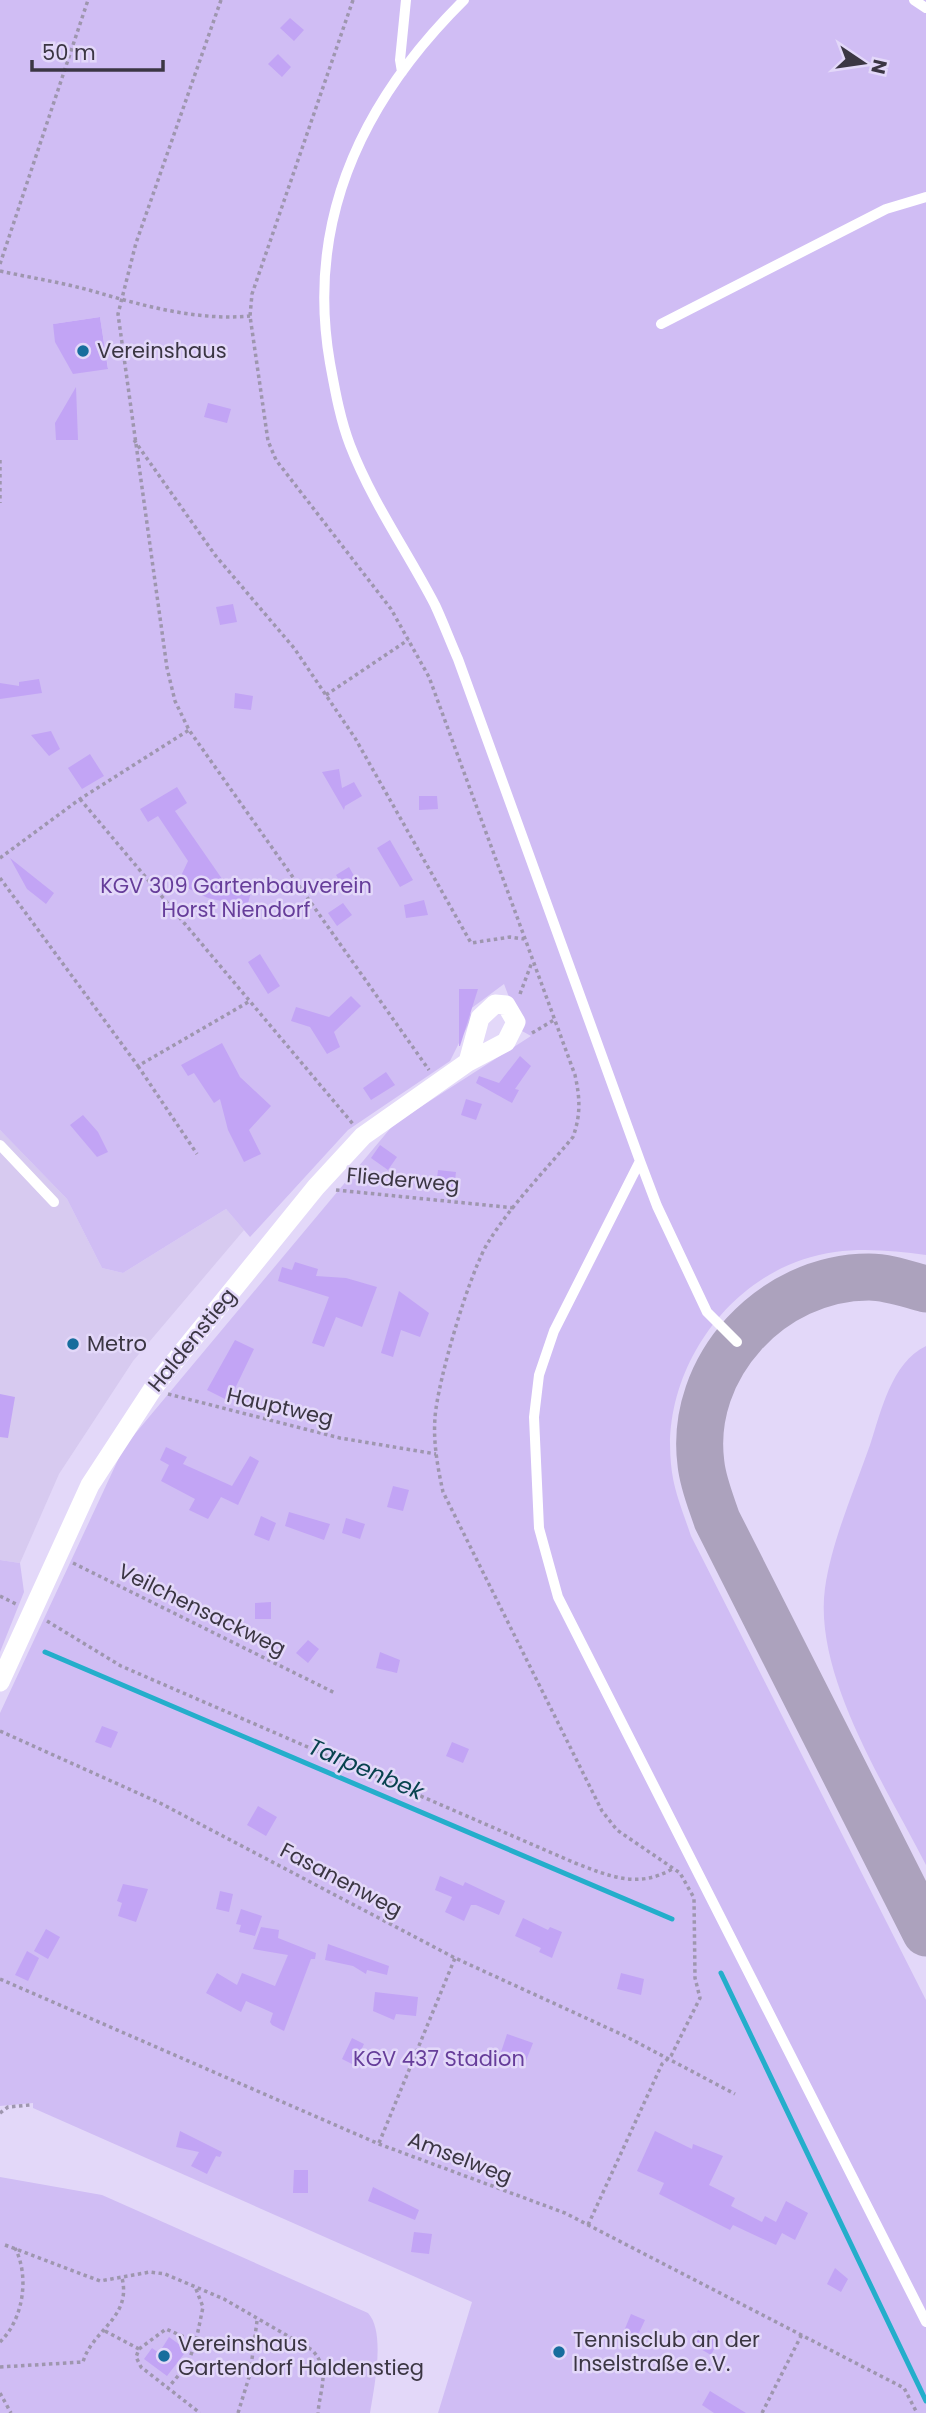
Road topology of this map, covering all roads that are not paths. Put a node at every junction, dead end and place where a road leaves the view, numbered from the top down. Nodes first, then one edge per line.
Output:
1 (406, 0) edge
2 (464, 0) edge
3 (914, 0) edge
4 (926, 8) edge
5 (402, 72) junction
6 (926, 197) edge
7 (662, 324) dead end
8 (468, 1062) junction
9 (0, 1146) edge
10 (640, 1161) junction
11 (54, 1202) dead end
12 (737, 1342) dead end
13 (0, 1682) edge
14 (926, 2322) edge

1 - 5 lane
2 - 5 lane
3 - 4 lane
5 - 10 lane
6 - 7 lane
8 - 8 street, Haldenstieg
8 - 13 street, Haldenstieg
9 - 11 lane
10 - 12 lane
10 - 14 lane

